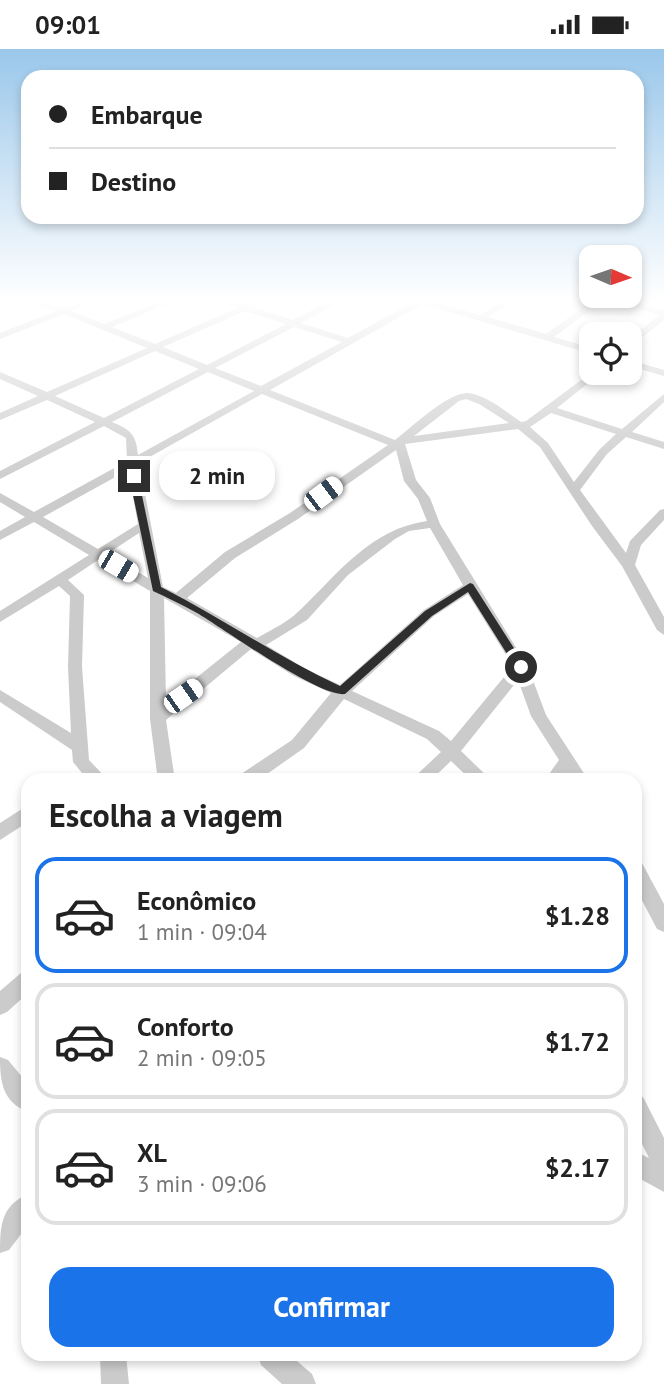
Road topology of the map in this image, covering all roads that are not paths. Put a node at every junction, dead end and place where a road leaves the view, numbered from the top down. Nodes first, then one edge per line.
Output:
1 (119, 363) edge
2 (192, 363) edge
3 (214, 363) edge
4 (312, 363) edge
5 (642, 367) edge
6 (204, 368) junction
7 (664, 373) edge
8 (0, 375) edge
9 (581, 385) edge
10 (262, 391) junction
11 (47, 396) junction
12 (664, 397) edge
13 (550, 409) junction
14 (119, 413) junction
15 (0, 417) edge
16 (103, 422) junction
17 (518, 425) junction
18 (115, 427) junction
19 (531, 427) junction
20 (624, 433) junction
21 (398, 442) junction
22 (664, 446) edge
23 (134, 461) junction
24 (0, 476) edge
25 (574, 490) junction
26 (0, 497) edge
27 (664, 513) edge
28 (34, 515) junction
29 (434, 524) junction
30 (144, 525) junction
31 (0, 536) edge
32 (99, 555) junction
33 (628, 565) junction
34 (60, 581) junction
35 (470, 586) junction
36 (157, 589) junction
37 (178, 599) junction
38 (0, 617) edge
39 (664, 629) edge
40 (254, 643) junction
41 (521, 667) junction
42 (341, 692) junction
43 (0, 695) edge
44 (158, 719) junction
45 (452, 752) junction
46 (568, 760) junction
47 (80, 770) edge
48 (166, 773) edge
49 (253, 773) edge
50 (427, 773) edge
51 (475, 773) edge
52 (558, 773) edge
53 (575, 773) edge
54 (21, 817) edge
55 (0, 833) edge
56 (642, 882) edge
57 (664, 923) edge
58 (21, 986) edge
59 (0, 1005) edge
60 (0, 1068) edge
61 (21, 1093) edge
62 (642, 1119) edge
63 (664, 1163) edge
64 (642, 1167) edge
65 (664, 1179) edge
66 (21, 1215) edge
67 (0, 1241) edge
68 (113, 1361) edge
69 (277, 1361) edge
70 (115, 1384) edge
71 (302, 1384) edge

1 - 11 street
2 - 6 street
3 - 6 street
4 - 10 street
5 - 7 street
6 - 10 street
6 - 14 street
8 - 11 street
9 - 13 street
10 - 21 street
10 - 23 street
11 - 15 street
11 - 16 street
12 - 20 street
13 - 19 street
13 - 20 street
14 - 16 street
14 - 18 street
16 - 18 street
16 - 24 street
17 - 19 street
17 - 21 street
17 - 21 street
18 - 23 street
19 - 25 street
20 - 22 street
20 - 25 street
21 - 29 street
21 - 37 street
23 - 28 street
23 - 30 street
25 - 33 street
26 - 28 street
27 - 33 street
28 - 31 street
28 - 32 street
29 - 35 street
29 - 40 street
30 - 32 street
30 - 36 street
32 - 34 street
32 - 36 street
33 - 39 street
34 - 38 street
34 - 47 street
35 - 41 street
35 - 42 street
36 - 37 street
36 - 44 street
37 - 40 street
40 - 42 street
40 - 44 street
41 - 45 street
41 - 46 street
42 - 45 street
42 - 49 street
43 - 47 street
44 - 48 street
45 - 50 street
45 - 51 street
46 - 52 street
46 - 53 street
54 - 55 street
56 - 57 street
58 - 59 street
60 - 61 street
62 - 63 street
64 - 65 street
66 - 67 street
68 - 70 street
69 - 71 street

